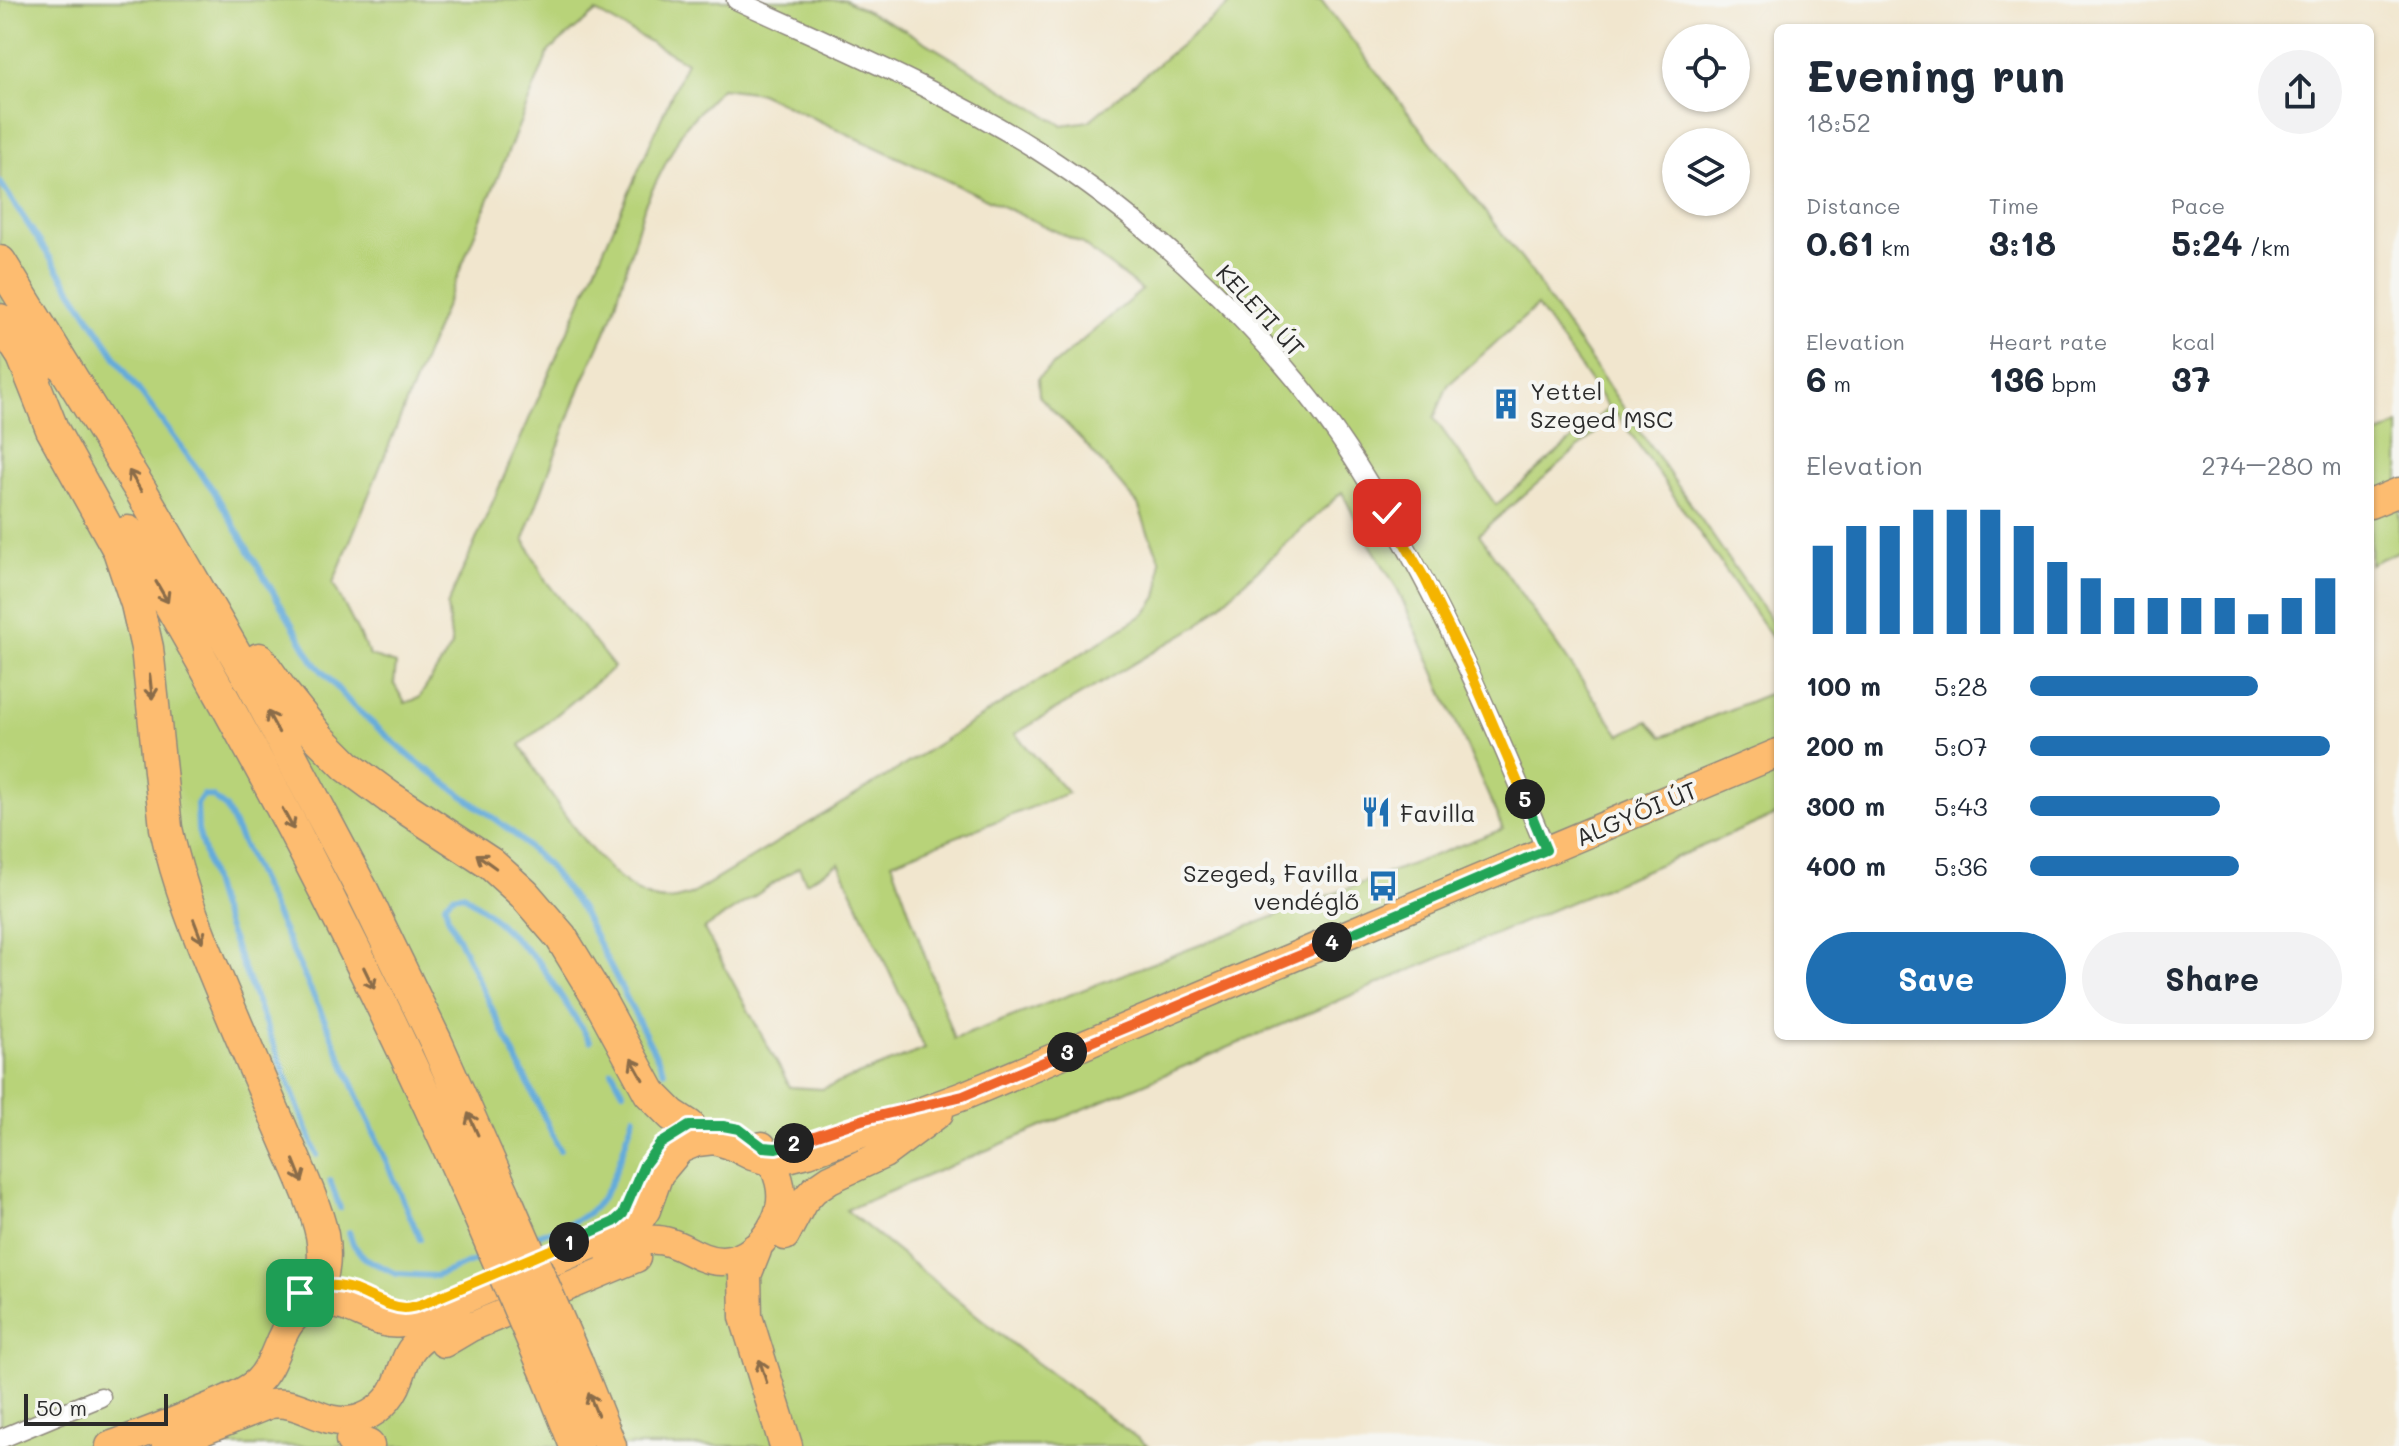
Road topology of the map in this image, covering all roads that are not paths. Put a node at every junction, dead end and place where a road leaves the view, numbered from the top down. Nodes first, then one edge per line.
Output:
1 (736, 0) edge
2 (0, 262) edge
3 (0, 320) edge
4 (23, 356) junction
5 (2399, 492) edge
6 (2374, 502) edge
7 (174, 548) junction
8 (1774, 755) edge
9 (1546, 850) junction
10 (963, 1096) junction
11 (689, 1126) junction
12 (768, 1154) junction
13 (783, 1198) junction
14 (490, 1201) junction
15 (750, 1262) junction
16 (316, 1296) junction
17 (262, 1359) junction
18 (561, 1367) junction
19 (101, 1397) dead end
20 (288, 1409) junction
21 (0, 1439) edge
22 (360, 1443) edge
23 (109, 1446) edge
24 (166, 1446) edge
25 (189, 1446) edge
26 (576, 1446) edge
27 (610, 1446) edge
28 (786, 1446) edge

1 - 9 street, KELETI ÚT
7 -> 2 highway
3 - 4 highway
4 -> 14 highway
4 -> 16 highway
5 - 6 main road
11 -> 7 highway
14 -> 7 highway
8 - 9 main road, ALGYŐI ÚT
9 - 10 main road, ALGYŐI ÚT
10 - 12 main road
10 - 13 main road
10 - 15 main road
11 - 12 main road
11 - 16 main road
12 - 13 main road
12 - 16 main road
13 - 15 main road
14 - 18 highway, bridge
15 - 20 main road
15 - 22 main road
28 -> 15 highway
16 - 17 main road
17 - 20 main road
17 - 23 main road
18 - 26 highway
27 -> 18 highway
19 - 21 street
20 - 22 main road
20 - 24 main road
20 - 25 main road

